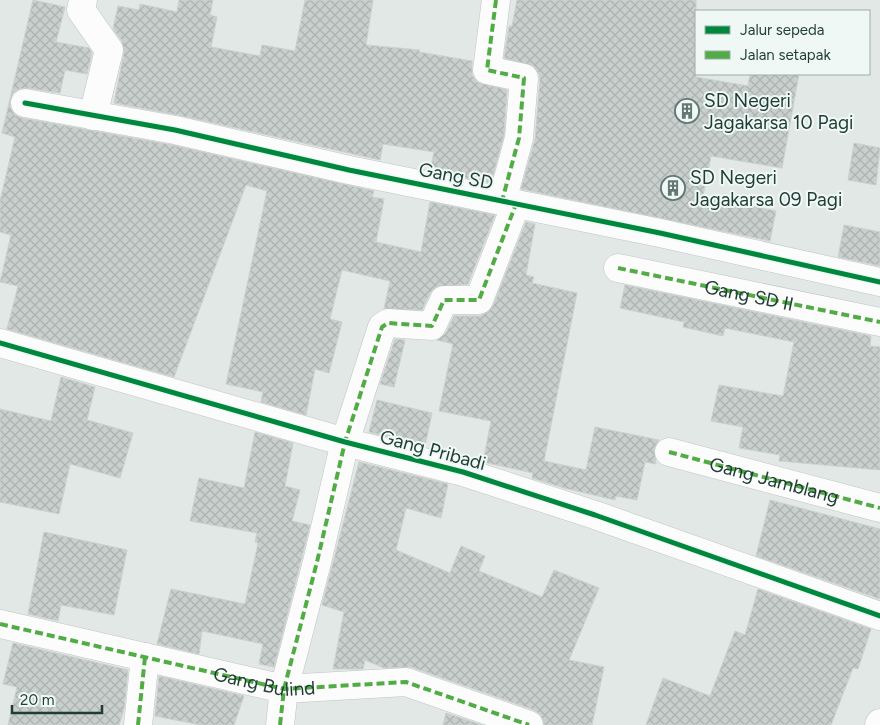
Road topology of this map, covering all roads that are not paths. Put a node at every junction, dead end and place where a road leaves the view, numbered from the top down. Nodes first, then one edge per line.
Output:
1 (83, 0) edge
2 (496, 0) edge
3 (25, 103) dead end
4 (93, 116) junction
5 (509, 202) junction
6 (618, 268) dead end
7 (880, 282) edge
8 (880, 322) edge
9 (0, 343) edge
10 (345, 442) junction
11 (669, 452) dead end
12 (880, 508) edge
13 (880, 616) edge
14 (0, 624) edge
15 (144, 657) junction
16 (284, 690) junction
17 (138, 725) edge
18 (280, 725) edge
19 (528, 725) edge

1 - 4 street
2 - 5 street
3 - 4 street, Gang SD
4 - 5 street, Gang SD
5 - 7 street, Gang SD
5 - 10 street
6 - 8 street, Gang SD II
9 - 10 street, Gang Pribadi
10 - 13 street, Gang Pribadi
10 - 16 street
11 - 12 street, Gang Jamblang
14 - 15 street, Gang Bulind
15 - 16 street, Gang Bulind
15 - 17 street
16 - 18 street
16 - 19 street, Gang Bulind

